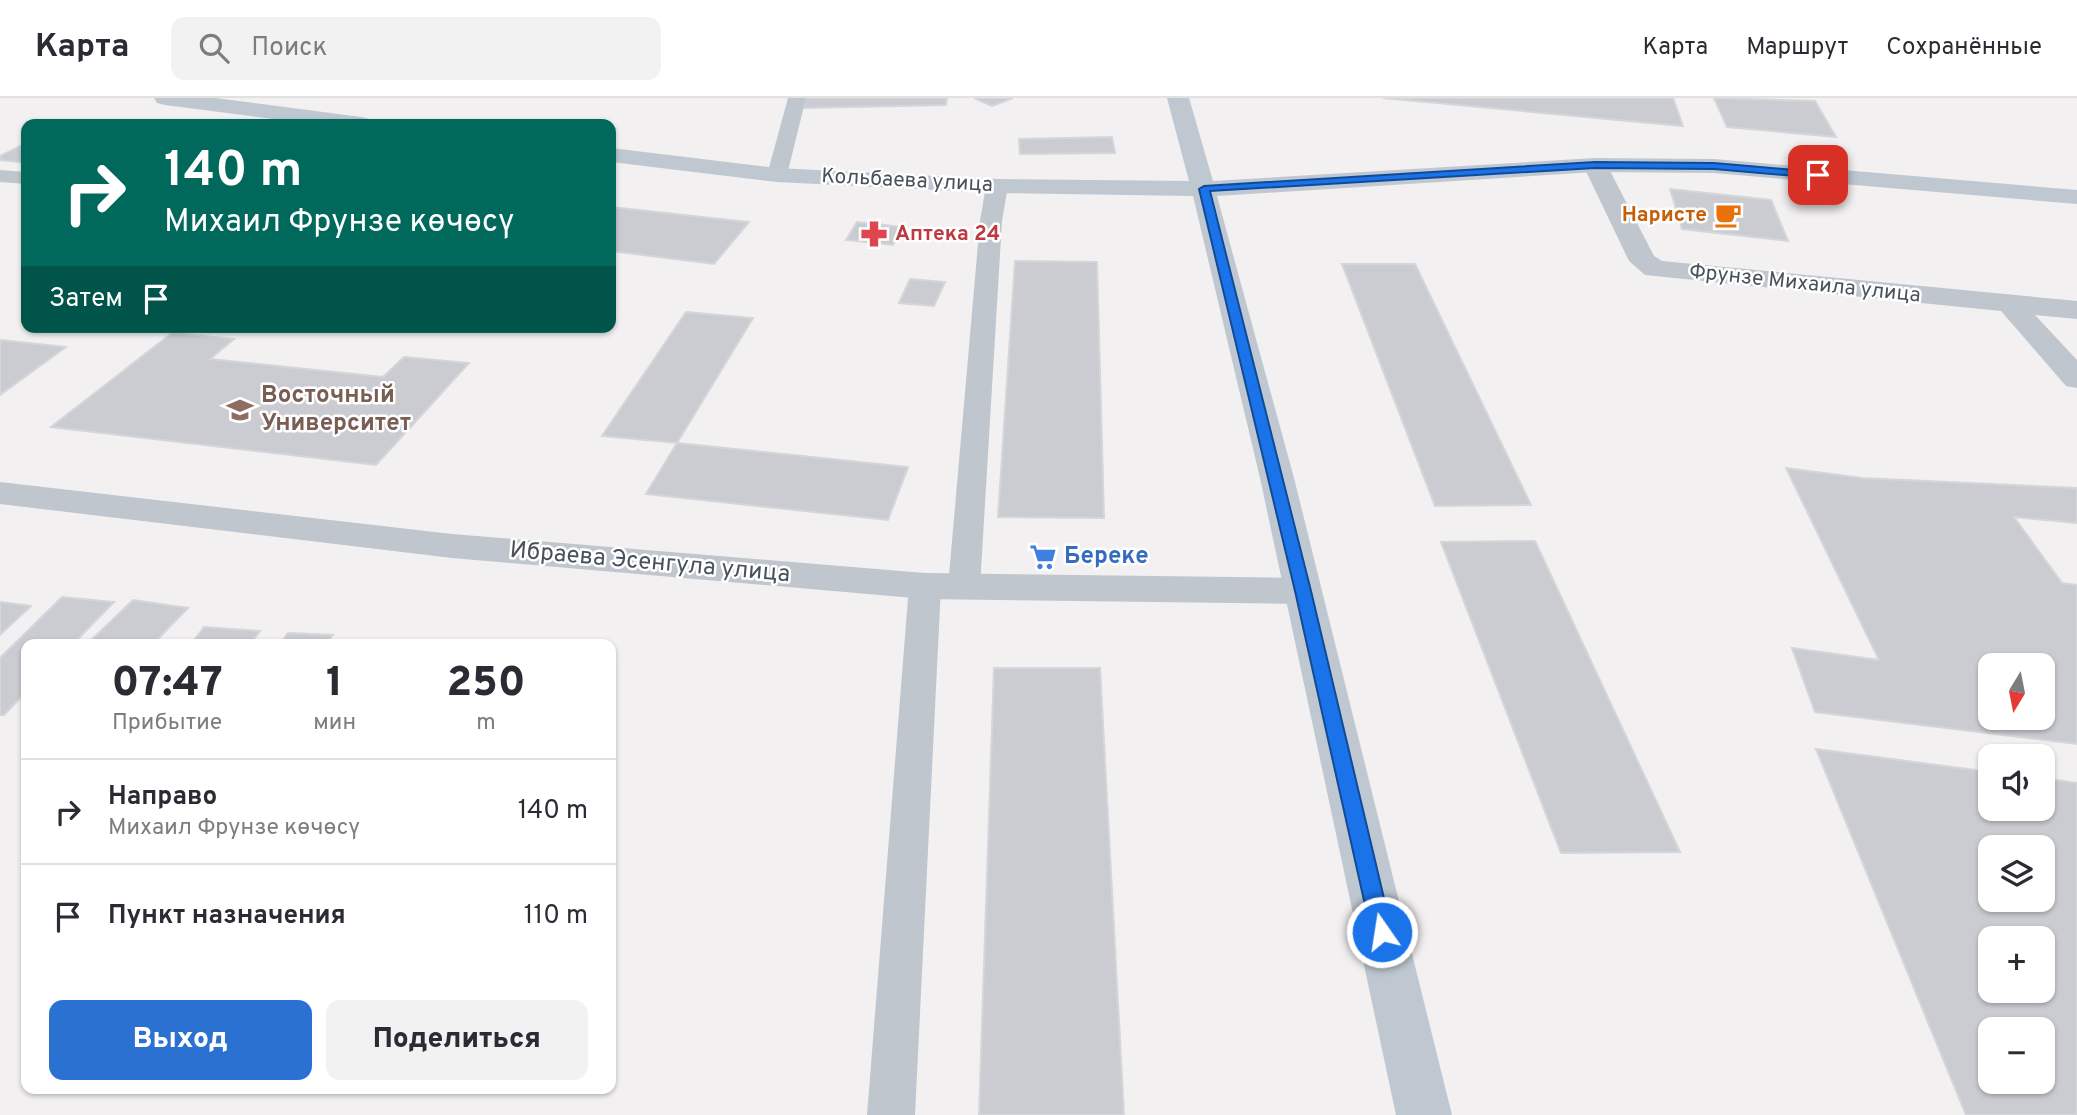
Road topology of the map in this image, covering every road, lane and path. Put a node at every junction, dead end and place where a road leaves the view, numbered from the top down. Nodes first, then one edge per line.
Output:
1 (165, 98) edge
2 (797, 98) edge
3 (1178, 98) edge
4 (294, 119) edge
5 (616, 156) edge
6 (1595, 165) junction
7 (777, 175) junction
8 (0, 176) edge
9 (21, 178) edge
10 (997, 186) junction
11 (1204, 189) junction
12 (2077, 198) edge
13 (2011, 305) junction
14 (2077, 310) edge
15 (2077, 379) edge
16 (0, 493) edge
17 (925, 586) junction
18 (964, 587) junction
19 (1303, 591) junction
20 (891, 1115) edge
21 (1424, 1115) edge

1 - 4 main road
2 - 7 lane
3 - 11 main road
5 - 7 main road, Кольбаева улица
6 - 11 main road, Кольбаева улица
6 - 12 main road, Кольбаева улица
6 - 13 street, Фрунзе Михаила улица
7 - 10 main road, Кольбаева улица
8 - 9 lane
10 - 11 main road, Кольбаева улица
10 - 18 lane
11 - 19 main road
13 - 14 street, Фрунзе Михаила улица
13 - 15 street
16 - 17 street, Ибраева Эсенгула улица
17 - 18 street, Ибраева Эсенгула улица
17 - 20 lane
18 - 19 street, Ибраева Эсенгула улица
19 - 21 main road

